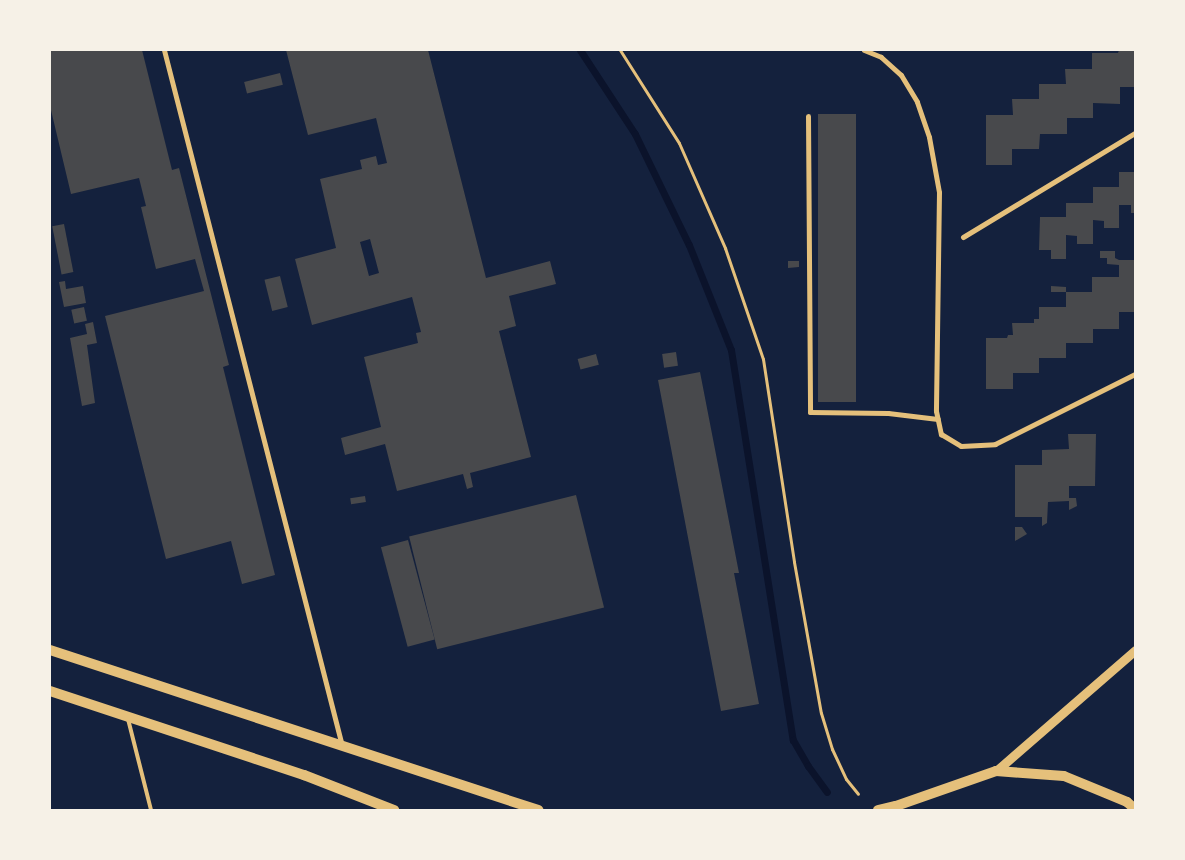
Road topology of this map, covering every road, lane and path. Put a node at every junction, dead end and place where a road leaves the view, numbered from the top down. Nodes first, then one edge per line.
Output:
1 (164, 50) edge
2 (620, 50) edge
3 (864, 50) edge
4 (808, 116) dead end
5 (1135, 133) edge
6 (963, 237) dead end
7 (1135, 374) edge
8 (938, 419) junction
9 (50, 650) edge
10 (1135, 650) edge
11 (50, 692) edge
12 (128, 716) junction
13 (342, 747) junction
14 (996, 771) junction
15 (858, 794) dead end
16 (894, 808) edge
17 (1135, 808) edge
18 (151, 810) edge
19 (394, 810) edge
20 (538, 810) edge
21 (878, 810) edge

1 - 13 street
2 - 15 path
3 - 8 street
4 - 8 street
5 - 6 street
7 - 8 street
9 - 13 main road
10 - 14 street
11 - 12 main road
12 - 18 lane
12 - 19 main road
13 - 20 main road
14 - 16 main road
14 - 17 main road
16 - 21 main road

